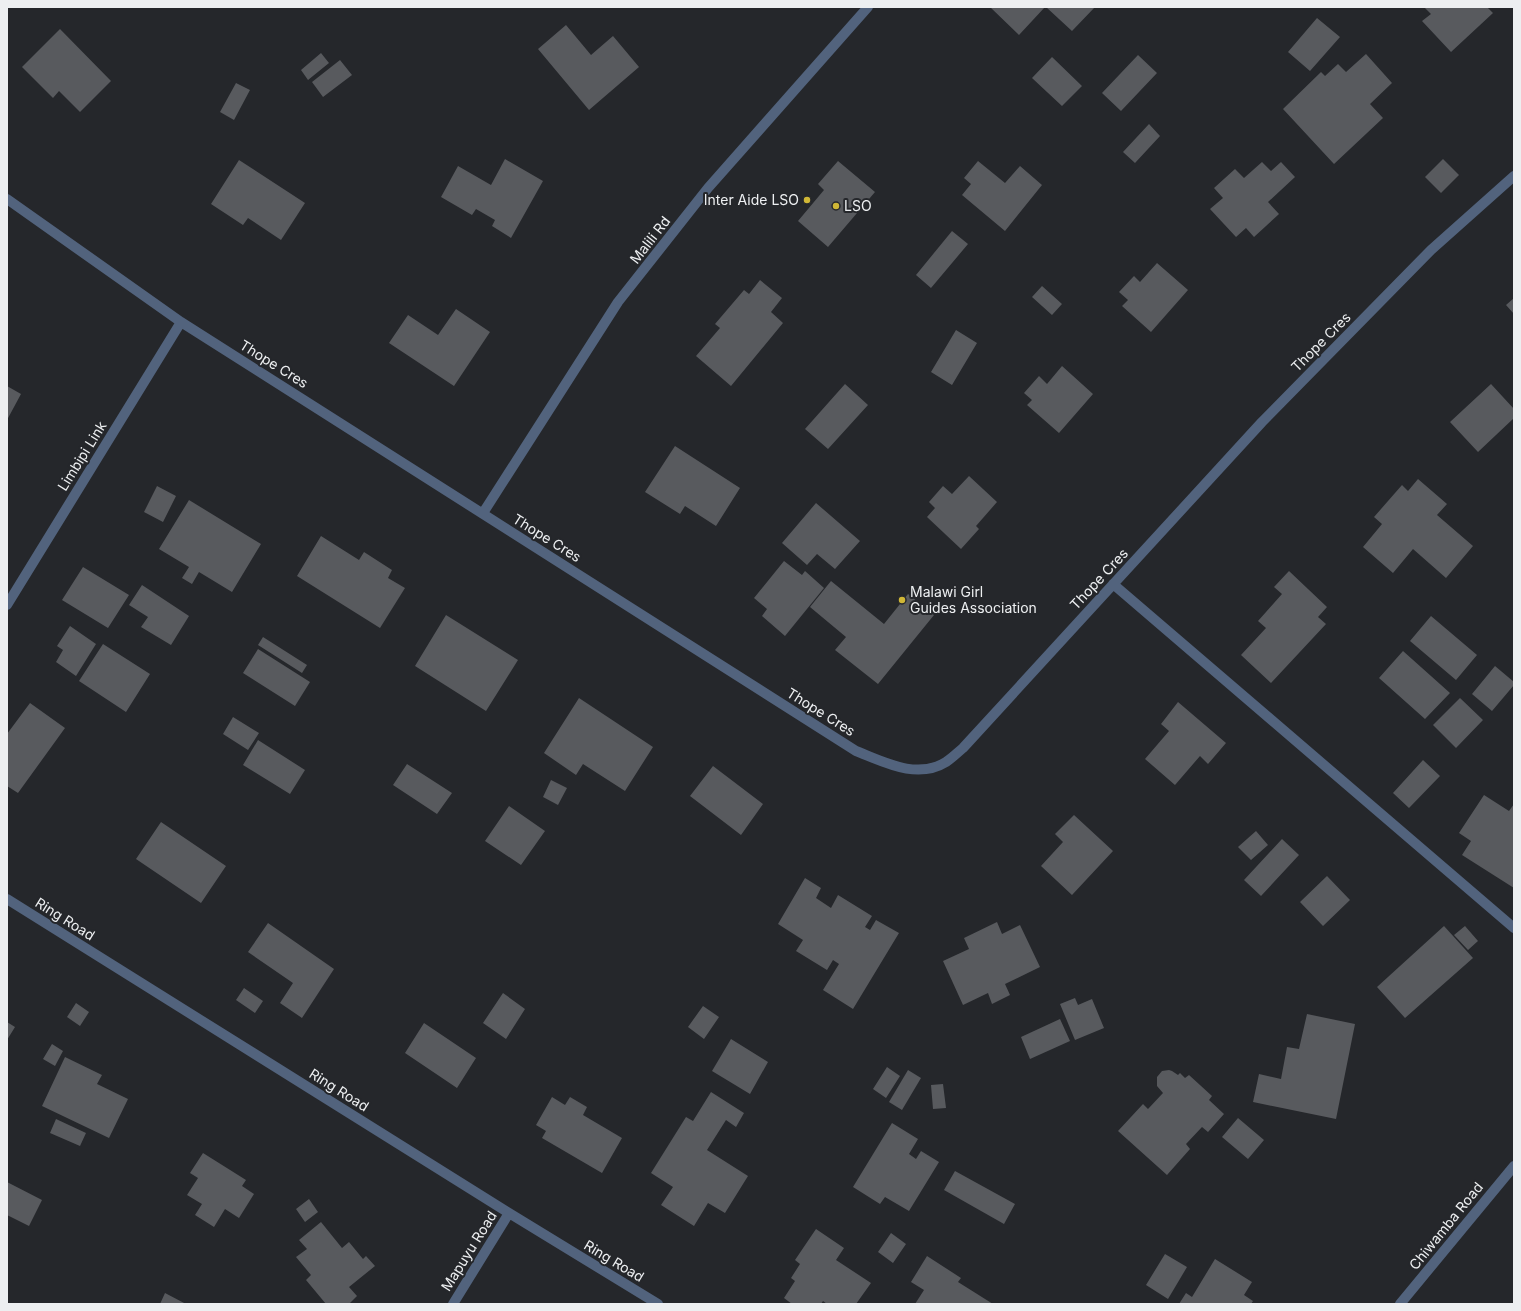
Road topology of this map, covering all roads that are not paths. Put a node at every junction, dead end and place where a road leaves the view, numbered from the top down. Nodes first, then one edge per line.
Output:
1 (868, 7) edge
2 (1514, 176) edge
3 (7, 199) edge
4 (181, 322) junction
5 (483, 513) junction
6 (1113, 584) junction
7 (7, 605) edge
8 (7, 899) edge
9 (1514, 928) edge
10 (1514, 1166) edge
11 (509, 1213) junction
12 (453, 1304) edge
13 (658, 1304) edge
14 (1400, 1304) edge

1 - 5 street, Malili Rd
2 - 6 street, Thope Cres
3 - 4 street, Thope Cres
4 - 5 street, Thope Cres
4 - 7 street, Limbipi Link
5 - 6 street, Thope Cres
6 - 9 street
8 - 11 street, Ring Road
10 - 14 street, Chiwamba Road
11 - 12 street, Mapuyu Road
11 - 13 street, Ring Road

